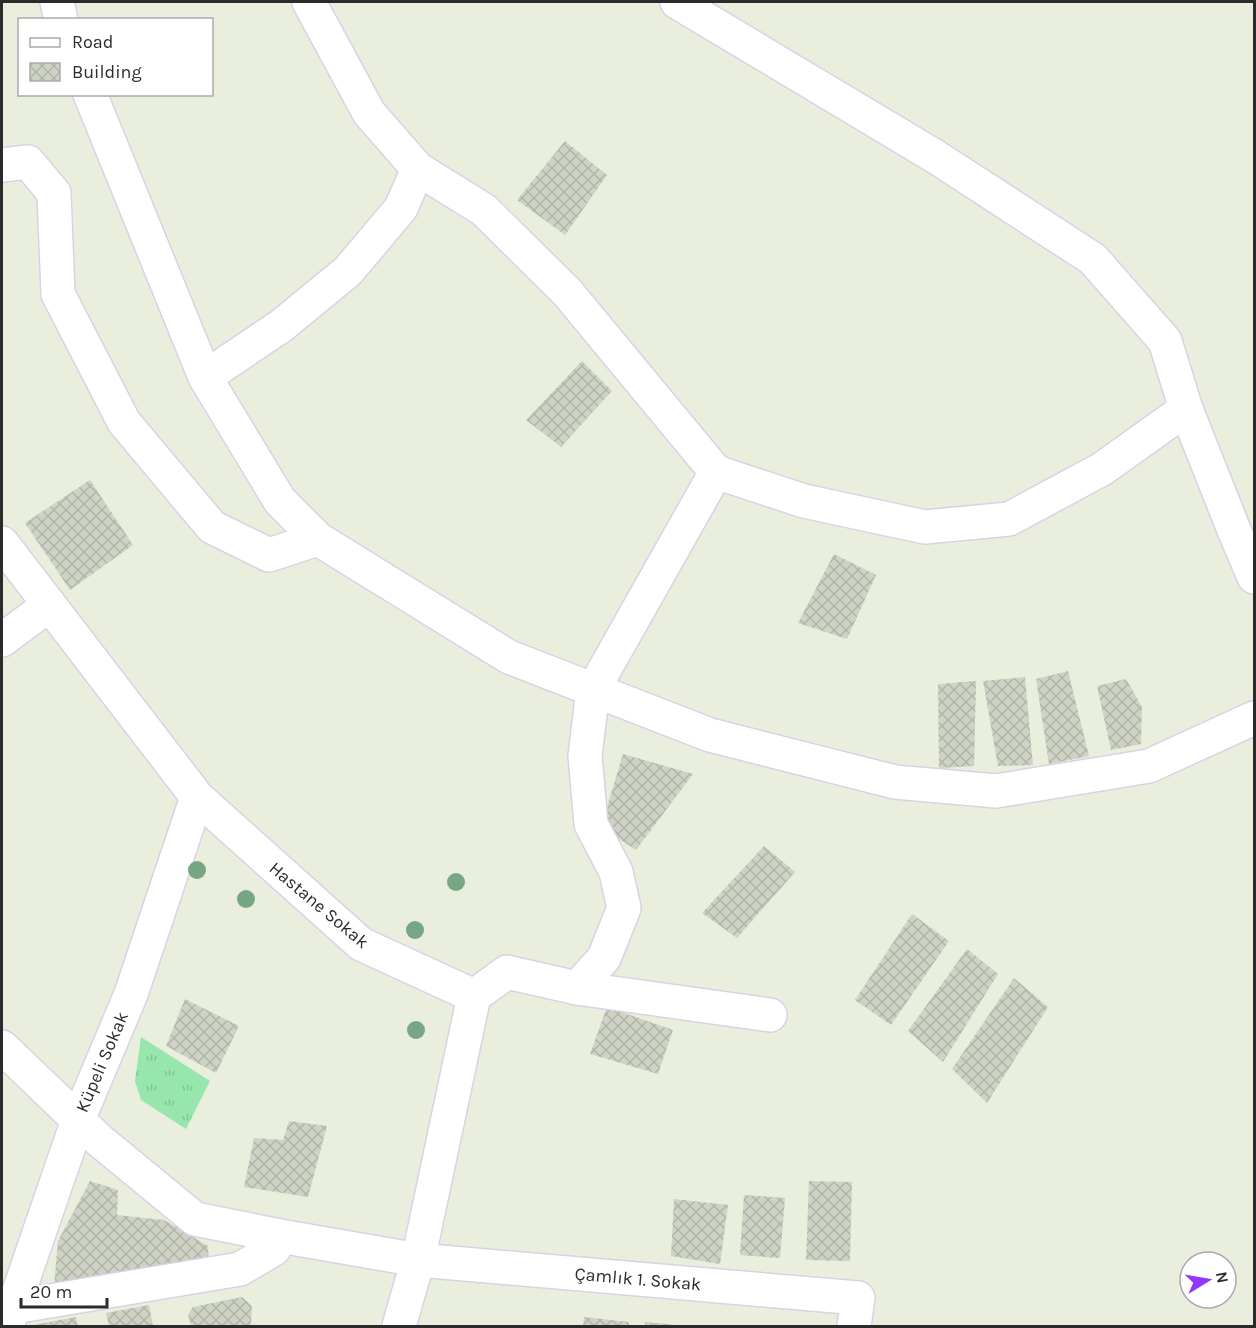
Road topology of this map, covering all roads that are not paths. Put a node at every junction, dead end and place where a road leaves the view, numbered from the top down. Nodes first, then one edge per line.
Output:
1 (57, 2) edge
2 (309, 2) edge
3 (677, 2) edge
4 (61, 18) edge
5 (91, 96) edge
6 (2, 165) edge
7 (418, 170) junction
8 (205, 377) junction
9 (1186, 408) junction
10 (716, 472) junction
11 (318, 538) junction
12 (2, 543) edge
13 (1254, 577) edge
14 (48, 603) junction
15 (2, 640) edge
16 (593, 690) junction
17 (1254, 718) edge
18 (196, 797) junction
19 (577, 987) junction
20 (474, 996) junction
21 (770, 1015) dead end
22 (2, 1047) edge
23 (78, 1120) junction
24 (280, 1236) junction
25 (418, 1260) junction
26 (856, 1312) edge
27 (10, 1317) edge
28 (399, 1326) edge

1 - 4 street
2 - 7 street
3 - 9 street
5 - 8 street
6 - 11 street
7 - 8 street
7 - 10 street
8 - 11 street
9 - 10 street
9 - 13 street
10 - 16 street
11 - 16 street
12 - 14 street, Hastane Sokak
14 - 15 street
14 - 18 street, Hastane Sokak
16 - 17 street
16 - 19 street
18 - 20 street, Hastane Sokak
18 - 23 street, Küpeli Sokak
19 - 20 street
19 - 21 street
20 - 25 street
22 - 23 street, Çamlık 1. Sokak
23 - 24 street, Çamlık 1. Sokak
23 - 27 street, Küpeli Sokak
24 - 25 street, Çamlık 1. Sokak
24 - 27 street
25 - 26 street, Çamlık 1. Sokak
25 - 28 street

